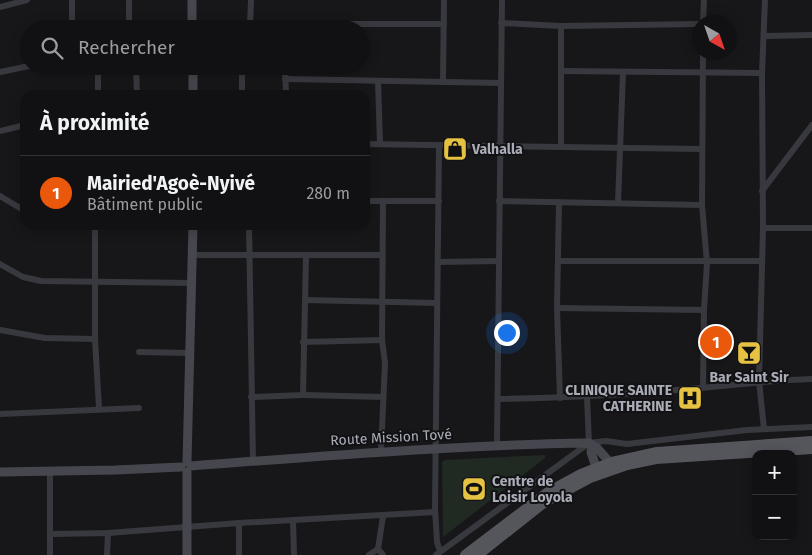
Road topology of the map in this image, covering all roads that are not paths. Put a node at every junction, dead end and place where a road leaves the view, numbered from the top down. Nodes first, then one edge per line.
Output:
1 (27, 0) edge
2 (72, 0) edge
3 (129, 0) edge
4 (192, 0) edge
5 (251, 0) edge
6 (444, 0) edge
7 (502, 0) edge
8 (704, 0) edge
9 (765, 0) edge
10 (0, 6) edge
11 (703, 15) edge
12 (72, 20) edge
13 (129, 20) edge
14 (192, 20) edge
15 (250, 20) edge
16 (501, 22) junction
17 (444, 24) junction
18 (692, 24) edge
19 (370, 25) edge
20 (561, 26) junction
21 (812, 35) edge
22 (766, 36) junction
23 (703, 60) edge
24 (20, 68) edge
25 (561, 71) junction
26 (0, 72) edge
27 (623, 72) junction
28 (703, 72) junction
29 (762, 73) junction
30 (98, 75) edge
31 (136, 75) edge
32 (193, 75) edge
33 (242, 75) edge
34 (285, 75) edge
35 (285, 79) junction
36 (378, 81) junction
37 (443, 82) junction
38 (500, 83) junction
39 (98, 90) edge
40 (137, 90) edge
41 (193, 90) edge
42 (242, 90) edge
43 (286, 90) edge
44 (812, 125) edge
45 (20, 126) edge
46 (0, 131) edge
47 (370, 144) edge
48 (380, 144) junction
49 (439, 145) junction
50 (500, 145) junction
51 (561, 146) junction
52 (620, 147) junction
53 (702, 149) junction
54 (762, 191) junction
55 (0, 196) edge
56 (370, 201) edge
57 (383, 201) junction
58 (438, 201) junction
59 (499, 201) junction
60 (559, 202) junction
61 (618, 203) junction
62 (702, 205) junction
63 (20, 208) edge
64 (763, 228) junction
65 (812, 228) edge
66 (95, 230) edge
67 (193, 230) edge
68 (249, 230) edge
69 (251, 254) junction
70 (193, 255) junction
71 (382, 255) junction
72 (306, 256) junction
73 (558, 260) junction
74 (499, 261) junction
75 (762, 261) junction
76 (438, 262) junction
77 (707, 262) junction
78 (0, 264) edge
79 (94, 281) junction
80 (191, 283) junction
81 (305, 300) junction
82 (382, 302) junction
83 (437, 303) junction
84 (558, 308) junction
85 (704, 310) junction
86 (0, 330) edge
87 (95, 339) junction
88 (382, 340) junction
89 (303, 342) junction
90 (139, 352) dead end
91 (190, 353) junction
92 (812, 379) edge
93 (759, 381) junction
94 (703, 388) junction
95 (303, 395) junction
96 (251, 397) junction
97 (382, 397) junction
98 (586, 397) junction
99 (498, 398) junction
100 (560, 398) junction
101 (99, 408) junction
102 (139, 408) dead end
103 (0, 414) edge
104 (812, 428) edge
105 (764, 430) junction
106 (812, 441) edge
107 (497, 444) junction
108 (590, 445) junction
109 (437, 448) junction
110 (812, 449) edge
111 (381, 451) junction
112 (253, 461) junction
113 (613, 466) junction
114 (187, 467) junction
115 (596, 467) junction
116 (50, 471) junction
117 (0, 472) edge
118 (436, 512) junction
119 (383, 516) junction
120 (293, 520) junction
121 (239, 523) junction
122 (188, 528) junction
123 (108, 533) junction
124 (52, 534) junction
125 (378, 549) junction
126 (438, 553) edge
127 (50, 555) edge
128 (107, 555) edge
129 (187, 555) edge
130 (239, 555) edge
131 (294, 555) edge
132 (369, 555) edge
133 (383, 555) edge
134 (465, 555) edge
135 (478, 555) edge

1 - 10 street
2 - 12 street
3 - 13 street
4 - 14 street
5 - 15 street
6 - 17 street
7 - 16 street
8 - 11 street
9 - 22 street
16 - 20 street
16 - 38 street
17 - 19 street
17 - 37 street
18 - 20 street
20 - 25 street
21 - 22 street
22 - 29 street
23 - 28 street
24 - 26 street
25 - 27 street
25 - 51 street
27 - 28 street
27 - 52 street
28 - 29 street
28 - 53 street
29 - 54 street
30 - 39 street
31 - 40 street
32 - 41 street
33 - 42 street
34 - 35 street
35 - 36 street
35 - 43 street
36 - 37 street
36 - 48 street
37 - 38 street
38 - 50 street
44 - 54 street
45 - 46 street
47 - 48 street
48 - 49 street
49 - 50 street
49 - 58 street
50 - 51 street
50 - 59 street
51 - 52 street
52 - 53 street
52 - 61 street
53 - 62 street
54 - 64 street
55 - 63 street
56 - 57 street
57 - 58 street
57 - 71 street
58 - 76 street
59 - 60 street
59 - 74 street
60 - 61 street
60 - 73 street
61 - 62 street
62 - 77 street
64 - 65 street
64 - 75 street
66 - 79 street
67 - 70 street
68 - 69 street
69 - 70 street
69 - 72 street
69 - 96 street
70 - 80 street
71 - 72 street
71 - 82 street
72 - 81 street
73 - 77 street
73 - 84 street
74 - 76 street
74 - 99 street
75 - 77 street
75 - 93 street
76 - 83 street
77 - 85 street
78 - 79 street
79 - 80 street
79 - 87 street
80 - 91 street
81 - 82 street
81 - 89 street
82 - 83 street
82 - 88 street
83 - 109 street
84 - 85 street
84 - 100 street
85 - 94 street
86 - 87 street
87 - 101 street
88 - 89 street
88 - 97 street
89 - 95 street
90 - 91 street
91 - 114 street
92 - 93 street
93 - 94 street
93 - 105 street
94 - 98 street
95 - 96 street
95 - 97 street
96 - 112 street
97 - 111 street
98 - 100 street
98 - 108 street
99 - 100 street
99 - 107 street
101 - 102 street
101 - 103 street
104 - 105 street
105 - 108 street
106 - 113 main road
107 - 108 street, Route Mission Tové
107 - 109 street, Route Mission Tové
108 - 113 street
108 - 115 street
108 - 126 street
109 - 111 street, Route Mission Tové
109 - 118 street
110 - 113 main road
111 - 112 street, Route Mission Tové
112 - 114 street, Route Mission Tové
113 - 115 main road
113 - 135 main road
114 - 116 street, Route Mission Tové
114 - 122 street
115 - 134 main road
116 - 117 street, Route Mission Tové
116 - 124 street
118 - 119 street
118 - 126 street
119 - 120 street
119 - 125 street
120 - 121 street
120 - 131 street
121 - 122 street
121 - 130 street
122 - 123 street
122 - 129 street
123 - 124 street
123 - 128 street
124 - 127 street
125 - 132 street
125 - 133 street

